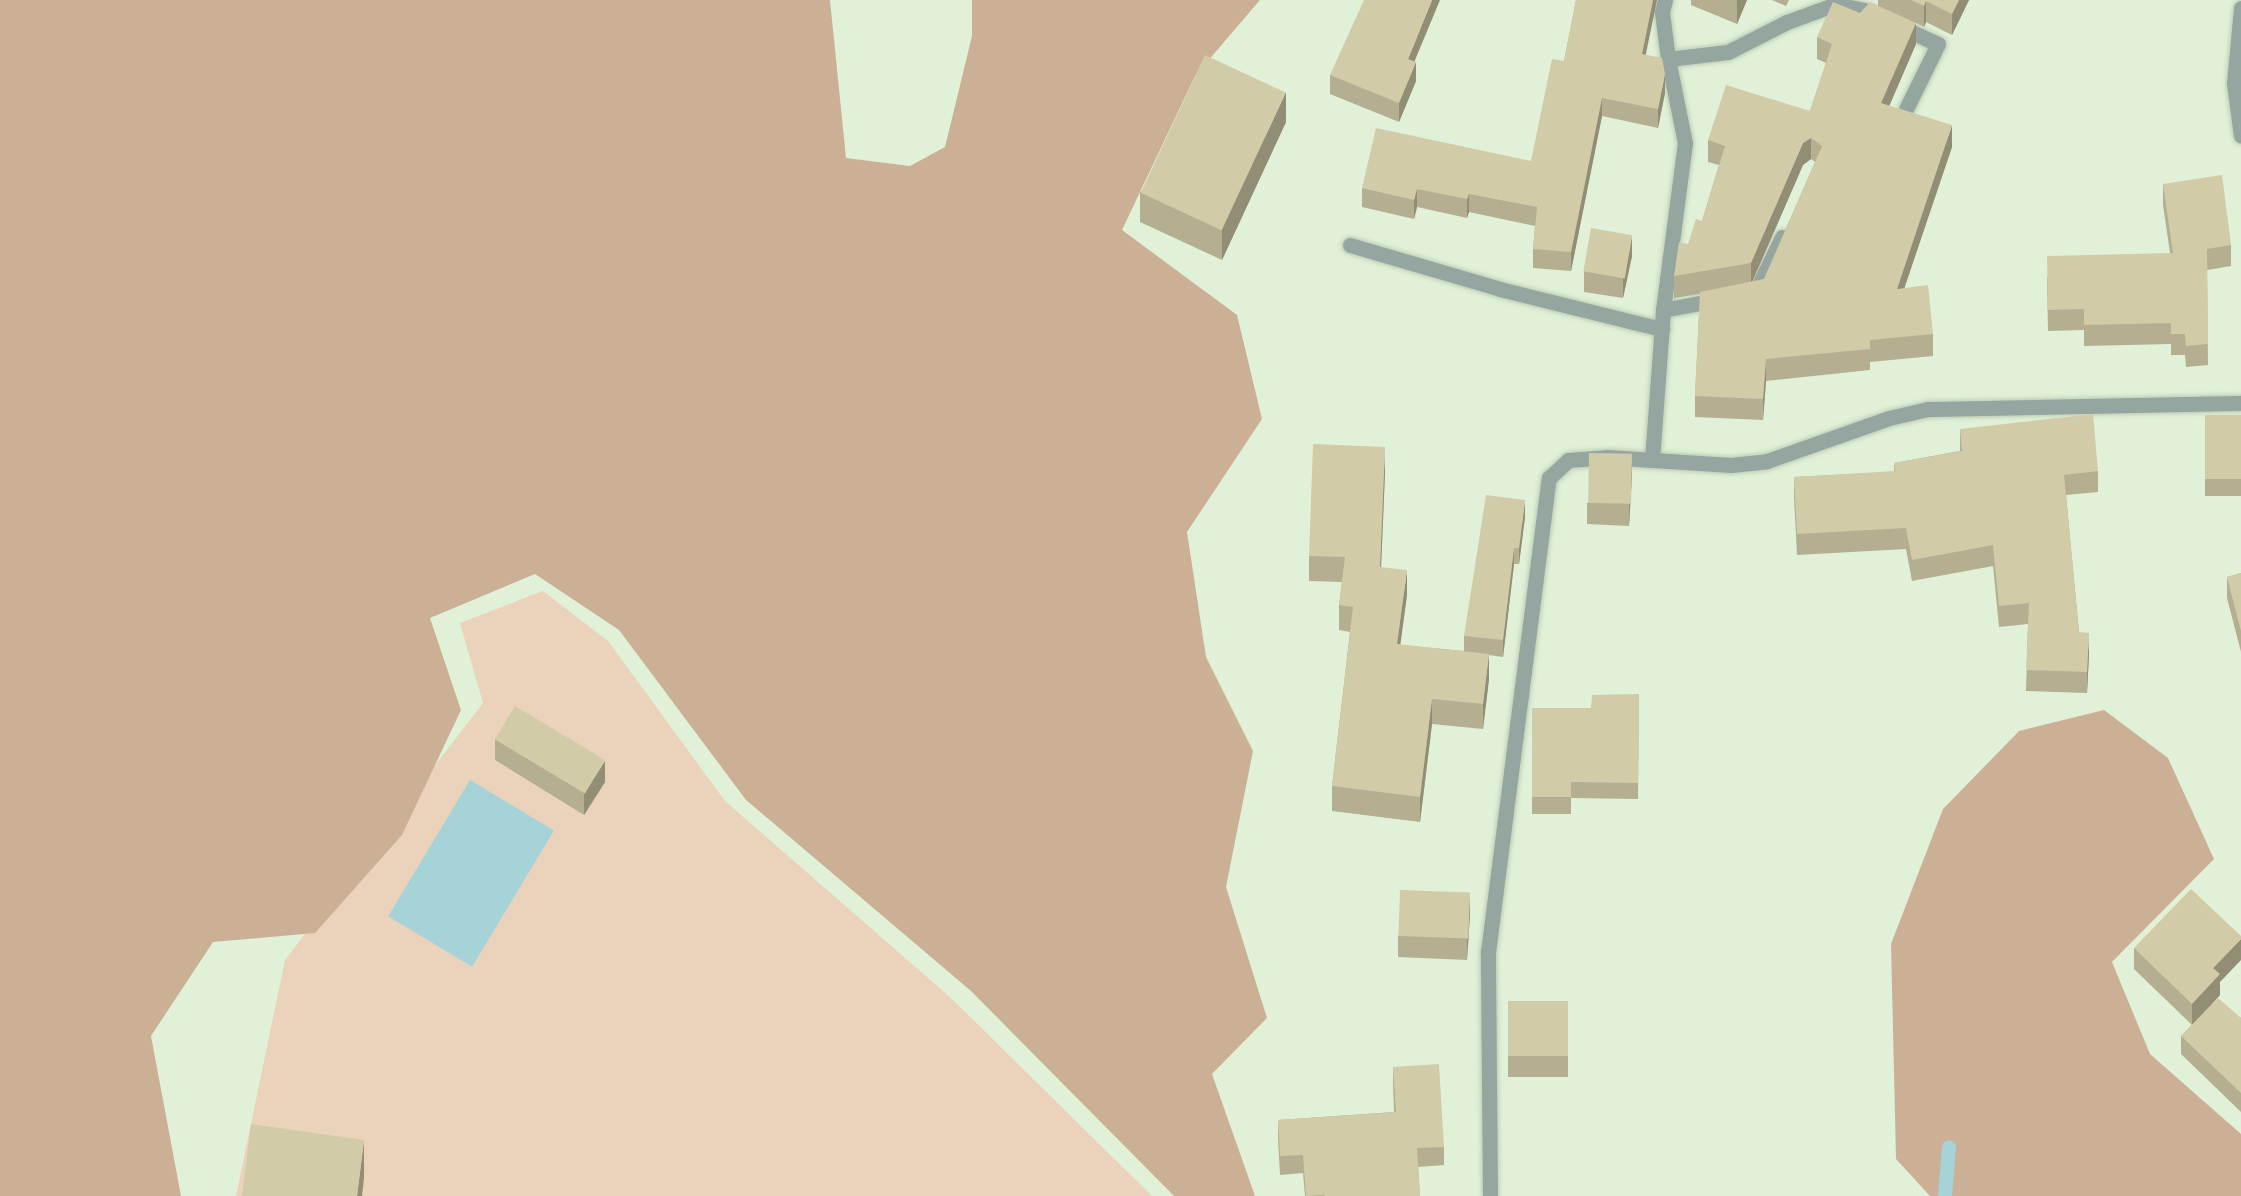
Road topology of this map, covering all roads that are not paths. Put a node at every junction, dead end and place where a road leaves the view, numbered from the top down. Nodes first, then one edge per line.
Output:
1 (1665, 0) edge
2 (2241, 8) edge
3 (1668, 59) junction
4 (1906, 109) edge
5 (2241, 136) edge
6 (1790, 220) edge
7 (1350, 245) dead end
8 (1663, 310) junction
9 (1662, 329) junction
10 (2241, 403) edge
11 (1652, 460) junction
12 (1490, 1196) edge

1 - 3 street
2 - 5 street
3 - 4 street
3 - 8 street
6 - 8 street
7 - 9 street
8 - 9 street
9 - 11 street
10 - 11 street
11 - 12 street

